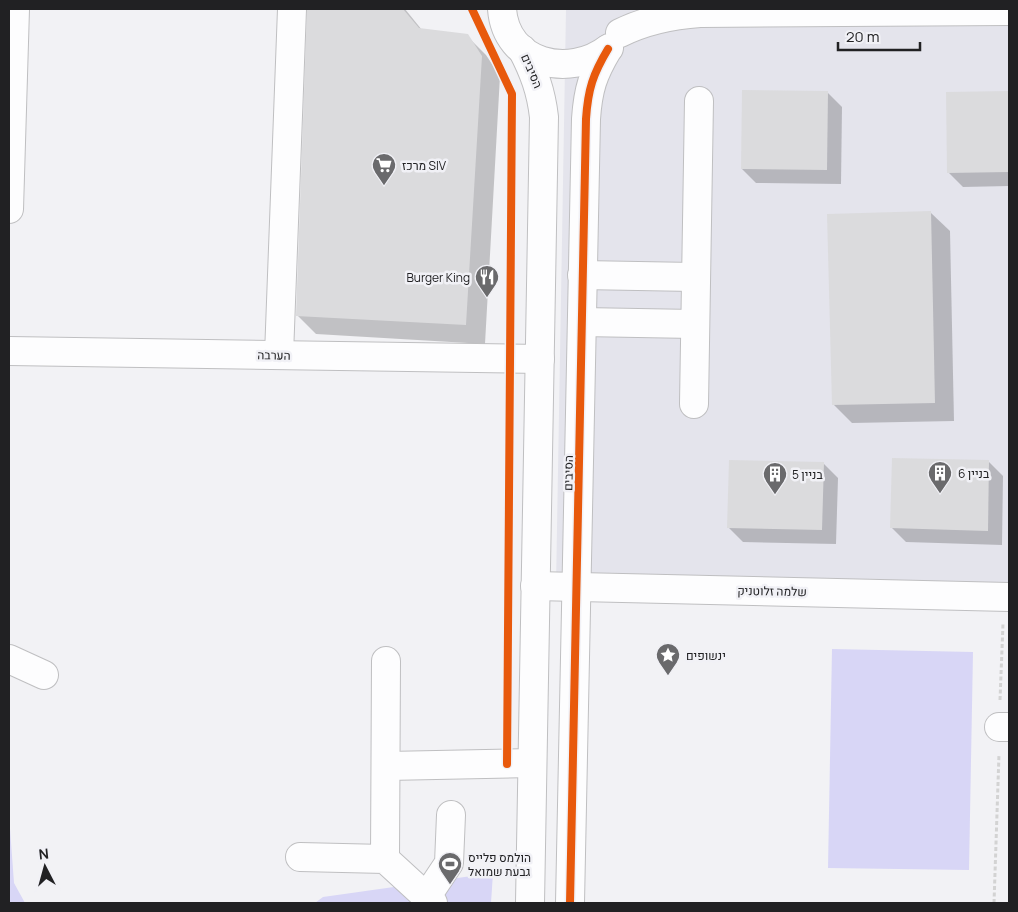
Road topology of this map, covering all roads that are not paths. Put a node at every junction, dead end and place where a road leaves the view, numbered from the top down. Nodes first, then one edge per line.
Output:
1 (16, 9) edge
2 (292, 9) edge
3 (502, 10) edge
4 (1009, 11) edge
5 (618, 30) edge
6 (522, 49) junction
7 (699, 100) dead end
8 (9, 209) edge
9 (582, 275) junction
10 (694, 276) junction
11 (582, 322) junction
12 (694, 324) junction
13 (9, 351) edge
14 (279, 355) junction
15 (540, 359) junction
16 (694, 404) dead end
17 (536, 586) junction
18 (577, 587) junction
19 (1009, 596) edge
20 (9, 659) edge
21 (386, 661) dead end
22 (44, 675) dead end
23 (532, 763) junction
24 (386, 766) junction
25 (452, 815) dead end
26 (300, 857) dead end
27 (385, 859) junction
28 (430, 900) edge
29 (530, 903) edge
30 (570, 903) edge

1 - 8 street
2 - 14 street
3 - 6 street, הסיבים
4 - 5 street
5 - 6 street
5 - 9 street, הסיבים
6 - 15 street, הסיבים
7 - 10 street
9 - 10 street
9 - 11 street, הסיבים
10 - 12 street
11 - 12 street
11 - 18 street, הסיבים
12 - 16 street
13 - 14 street, הערבה
14 - 15 street, הערבה
15 - 17 street, הסיבים
17 - 18 street, שלמה זלוטניק
17 - 23 street, הסיבים
18 - 19 street, שלמה זלוטניק
18 - 30 street, הסיבים
20 - 22 street
21 - 24 street
23 - 24 street
23 - 29 street, הסיבים
24 - 27 street
25 - 28 street
26 - 27 street
27 - 28 street

